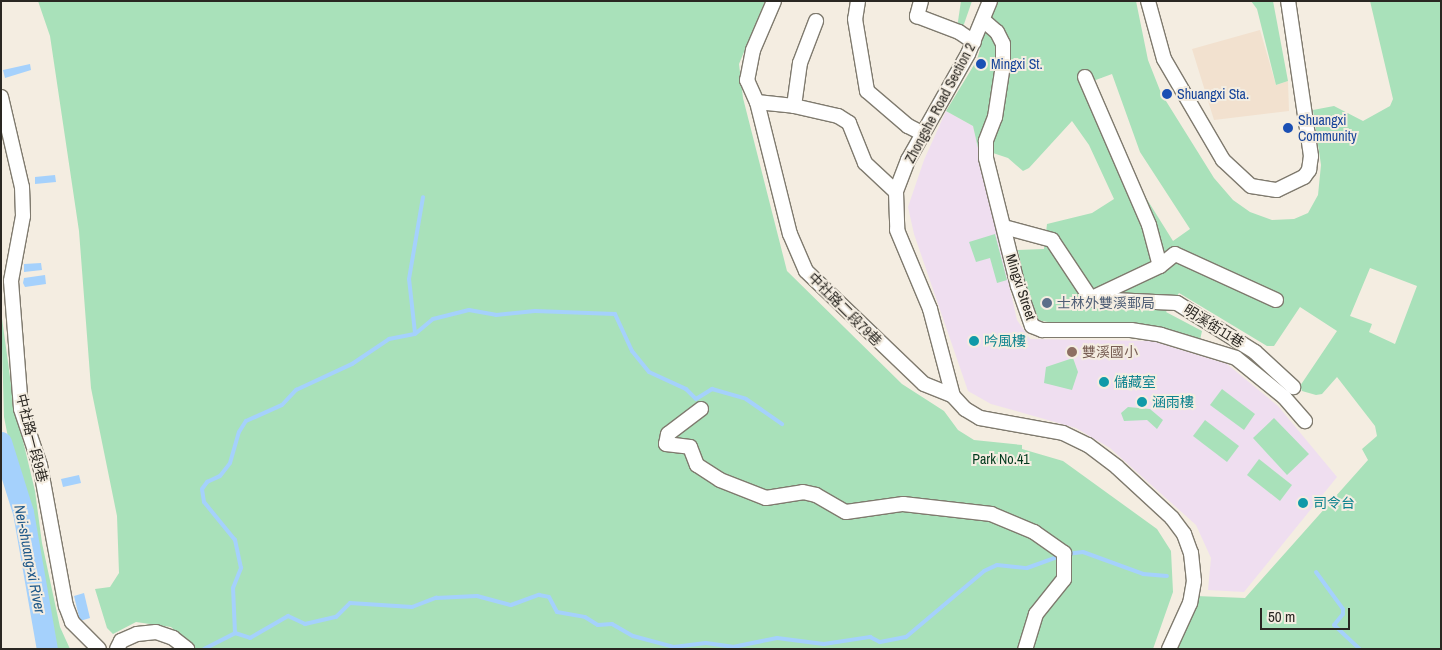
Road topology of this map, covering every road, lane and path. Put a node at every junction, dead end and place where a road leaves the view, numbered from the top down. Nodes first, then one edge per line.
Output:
1 (774, 1) edge
2 (858, 1) edge
3 (921, 1) edge
4 (990, 1) edge
5 (1148, 1) edge
6 (1288, 1) edge
7 (983, 20) junction
8 (816, 21) dead end
9 (974, 42) junction
10 (1086, 76) dead end
11 (1, 97) edge
12 (757, 102) junction
13 (794, 106) junction
14 (922, 133) junction
15 (896, 192) junction
16 (1004, 227) junction
17 (1160, 266) junction
18 (1091, 299) junction
19 (1276, 300) dead end
20 (1293, 387) dead end
21 (953, 396) junction
22 (701, 409) dead end
23 (1305, 421) dead end
24 (98, 649) edge
25 (117, 649) edge
26 (187, 649) edge
27 (1025, 649) edge
28 (1169, 649) edge

1 - 12 street, 中社路二段79巷
2 - 14 street
3 - 9 street
4 - 7 street, Zhongshe Road Section 2
5 - 6 street
7 - 9 street, Zhongshe Road Section 2
7 - 16 street, Mingxi Street
8 - 13 street
9 - 14 street, Zhongshe Road Section 2
10 - 17 street
11 - 24 street, 中社路一段9巷
12 - 13 street
12 - 21 street, 中社路二段79巷
13 - 15 street
14 - 15 street, Zhongshe Road Section 2
15 - 21 street, Zhongshe Road Section 2
16 - 18 street
16 - 23 street, Mingxi Street
17 - 18 street
17 - 19 street
18 - 20 street, 明溪街11巷
21 - 28 street
22 - 27 street
25 - 26 street

